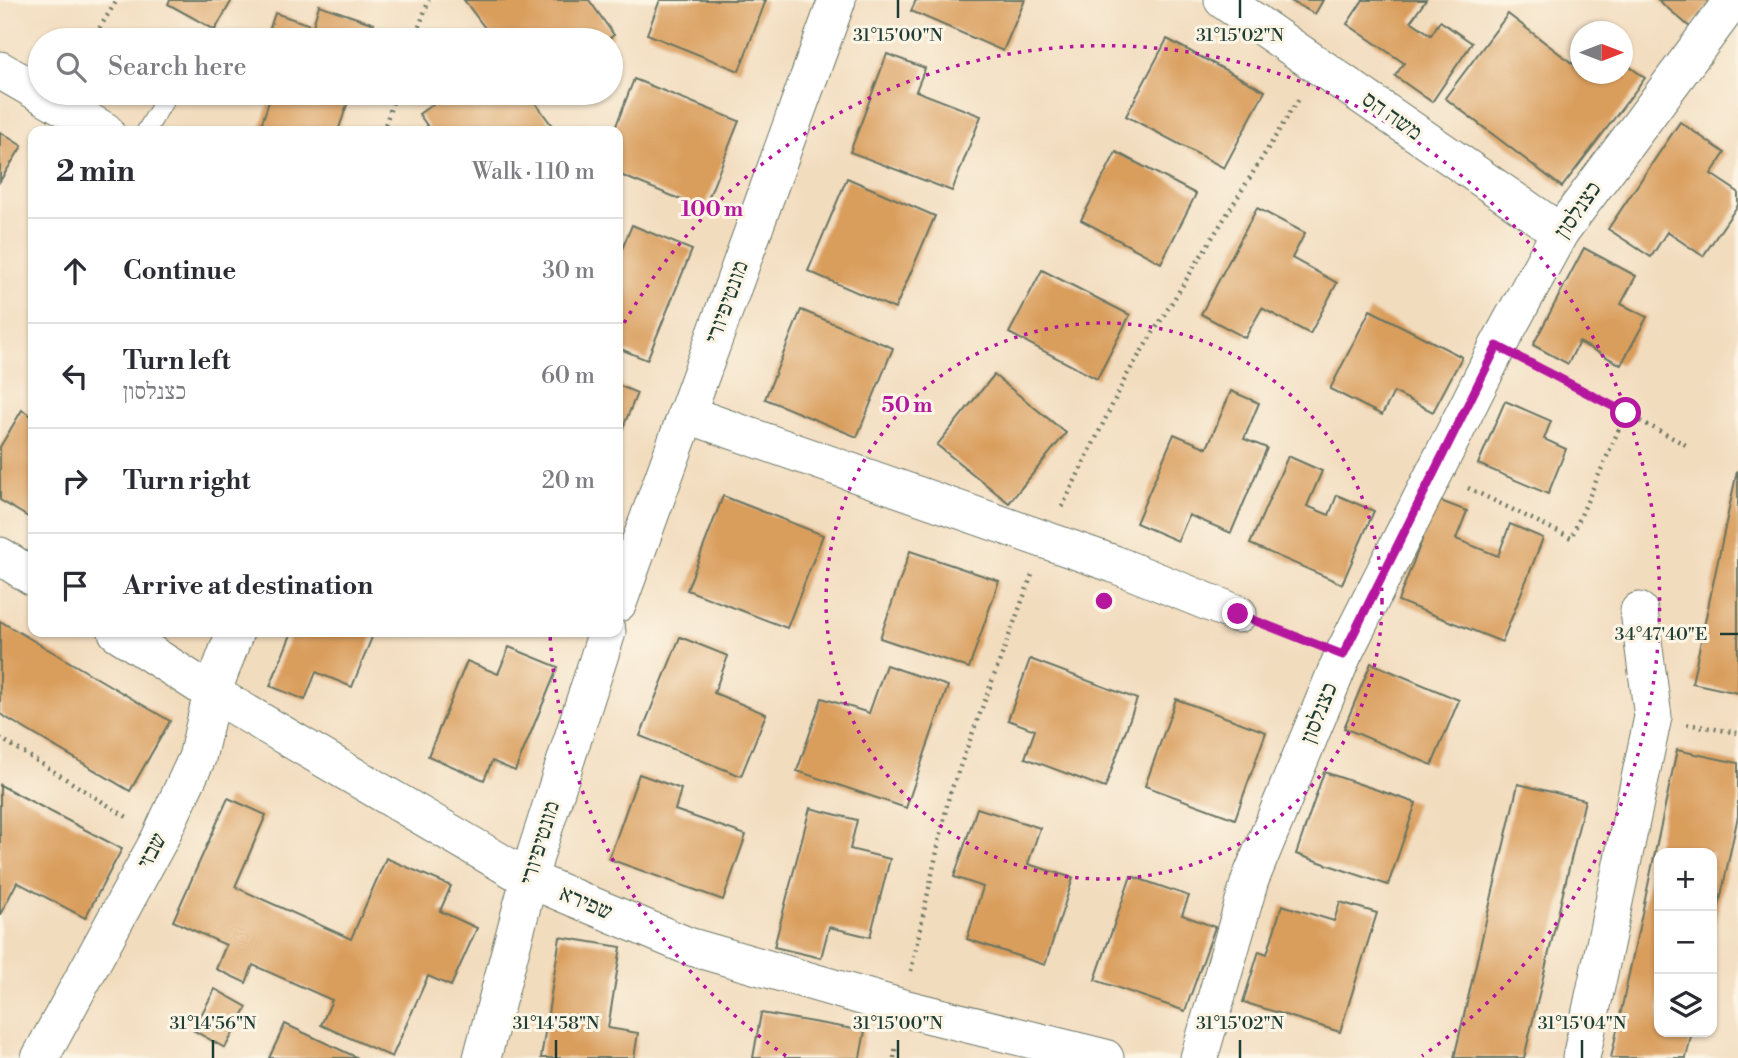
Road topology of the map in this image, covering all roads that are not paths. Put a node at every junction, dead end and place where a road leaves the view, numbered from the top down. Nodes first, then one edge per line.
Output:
1 (837, 0) edge
2 (1223, 0) edge
3 (1733, 0) edge
4 (0, 70) edge
5 (28, 86) edge
6 (60, 105) edge
7 (162, 105) edge
8 (96, 126) edge
9 (149, 126) edge
10 (1560, 232) junction
11 (686, 414) junction
12 (0, 556) edge
13 (28, 574) edge
14 (623, 589) edge
15 (1639, 611) dead end
16 (1238, 614) road end
17 (125, 637) edge
18 (232, 637) edge
19 (605, 637) edge
20 (212, 693) junction
21 (529, 879) junction
22 (40, 1058) edge
23 (482, 1058) edge
24 (1105, 1058) edge
25 (1199, 1058) edge
26 (1581, 1058) edge

1 - 11 street, מונטיפיורי
2 - 10 street, משה הס
3 - 10 street, כצנלסון
4 - 5 street
6 - 8 street
7 - 9 lane
10 - 25 street, כצנלסון
11 - 14 street, מונטיפיורי
11 - 16 street
12 - 13 street
15 - 26 street
17 - 20 street, שפירא
18 - 20 street, שבזי
19 - 21 street, מונטיפיורי
20 - 21 street, שפירא
20 - 22 street, שבזי
21 - 23 street, מונטיפיורי
21 - 24 street, שפירא

